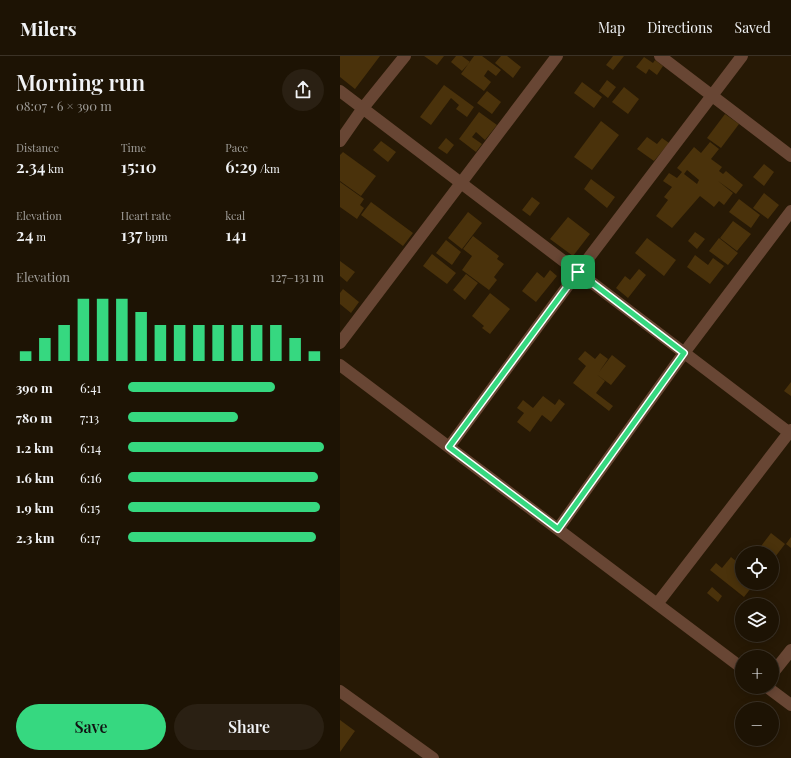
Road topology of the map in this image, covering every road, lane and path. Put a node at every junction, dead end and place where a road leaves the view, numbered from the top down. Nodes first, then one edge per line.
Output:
1 (405, 56) edge
2 (557, 56) edge
3 (660, 56) edge
4 (742, 56) edge
5 (340, 91) edge
6 (712, 96) junction
7 (363, 108) junction
8 (340, 141) edge
9 (791, 156) edge
10 (460, 183) junction
11 (791, 211) edge
12 (578, 272) junction
13 (340, 343) edge
14 (684, 353) junction
15 (340, 365) edge
16 (790, 432) edge
17 (449, 447) junction
18 (558, 529) junction
19 (657, 604) junction
20 (791, 650) edge
21 (735, 663) edge
22 (779, 665) edge
23 (340, 691) edge
24 (776, 694) edge
25 (791, 705) edge
26 (434, 758) edge

1 - 7 street
2 - 10 street
3 - 6 street
4 - 6 street
5 - 7 street
6 - 9 street
6 - 12 street
7 - 8 street
7 - 10 street
10 - 12 street
10 - 13 street
11 - 14 street
12 - 14 street
12 - 17 street
14 - 16 street
14 - 18 street
15 - 17 street
16 - 19 street
17 - 18 street
18 - 19 street
19 - 21 street
20 - 22 street
23 - 26 street
24 - 25 street

